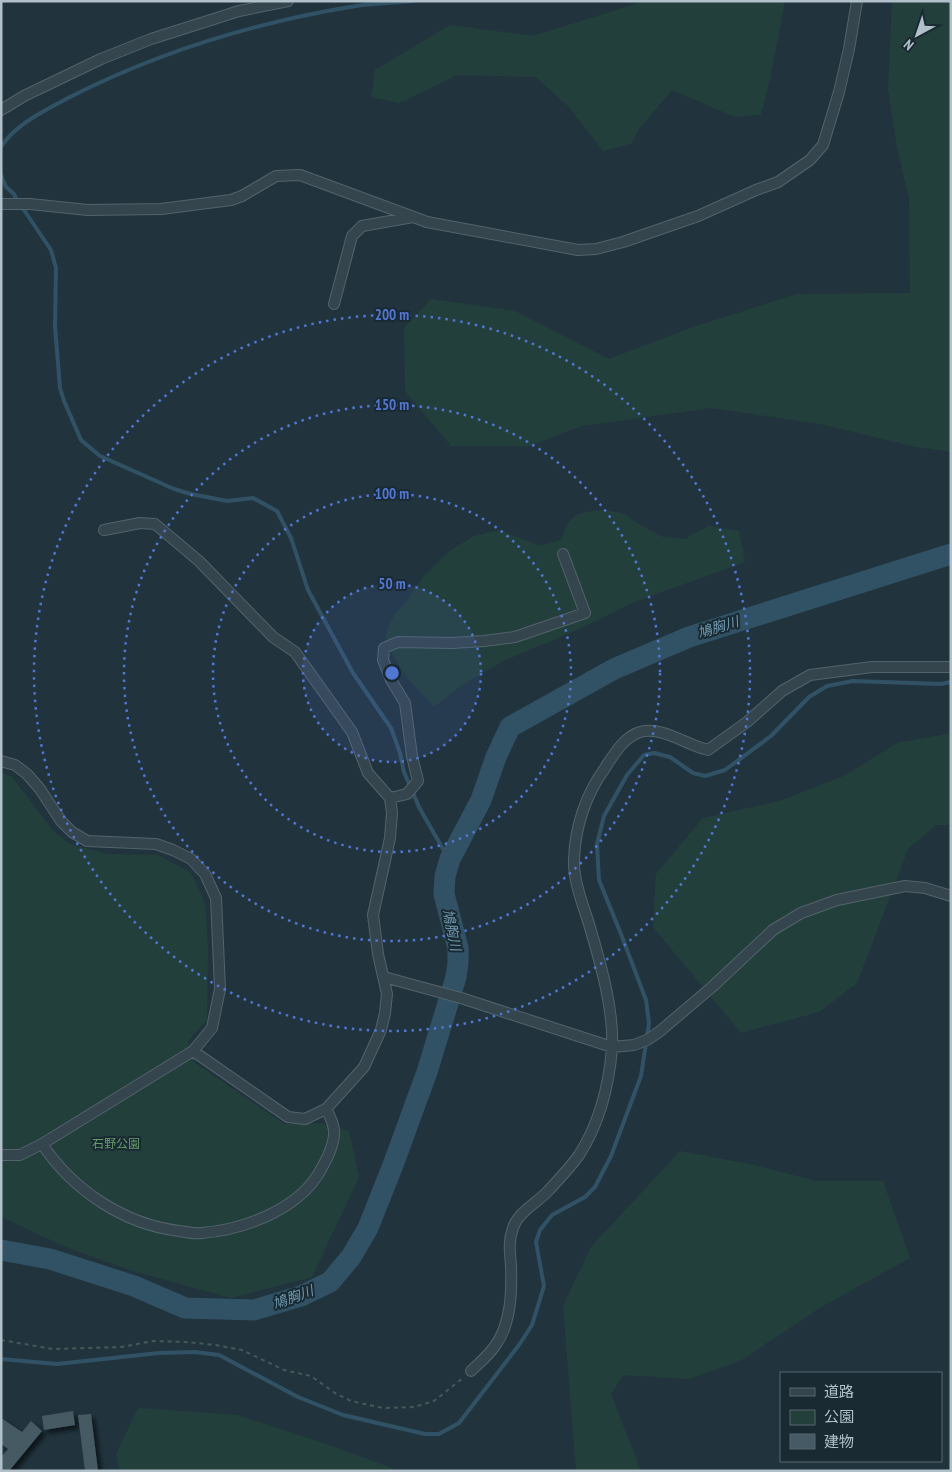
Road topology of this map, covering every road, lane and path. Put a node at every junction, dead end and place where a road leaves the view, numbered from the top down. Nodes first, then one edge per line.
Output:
1 (288, 1) edge
2 (857, 1) edge
3 (240, 6) edge
4 (1, 110) edge
5 (1, 204) edge
6 (414, 217) junction
7 (334, 304) dead end
8 (104, 530) dead end
9 (563, 554) dead end
10 (951, 667) edge
11 (1, 761) edge
12 (390, 798) junction
13 (951, 896) edge
14 (384, 978) junction
15 (612, 1047) junction
16 (193, 1051) junction
17 (326, 1110) junction
18 (42, 1144) junction
19 (1, 1155) edge
20 (1, 1340) edge
21 (471, 1371) joint

1 - 3 street
2 - 6 street
3 - 4 street
5 - 6 street
6 - 7 street
8 - 12 street
9 - 12 street
10 - 15 street
11 - 16 street
12 - 14 street
13 - 15 street
14 - 15 street
14 - 17 street
15 - 21 street
16 - 17 street
16 - 18 street
17 - 18 street
18 - 19 street
20 - 21 path

